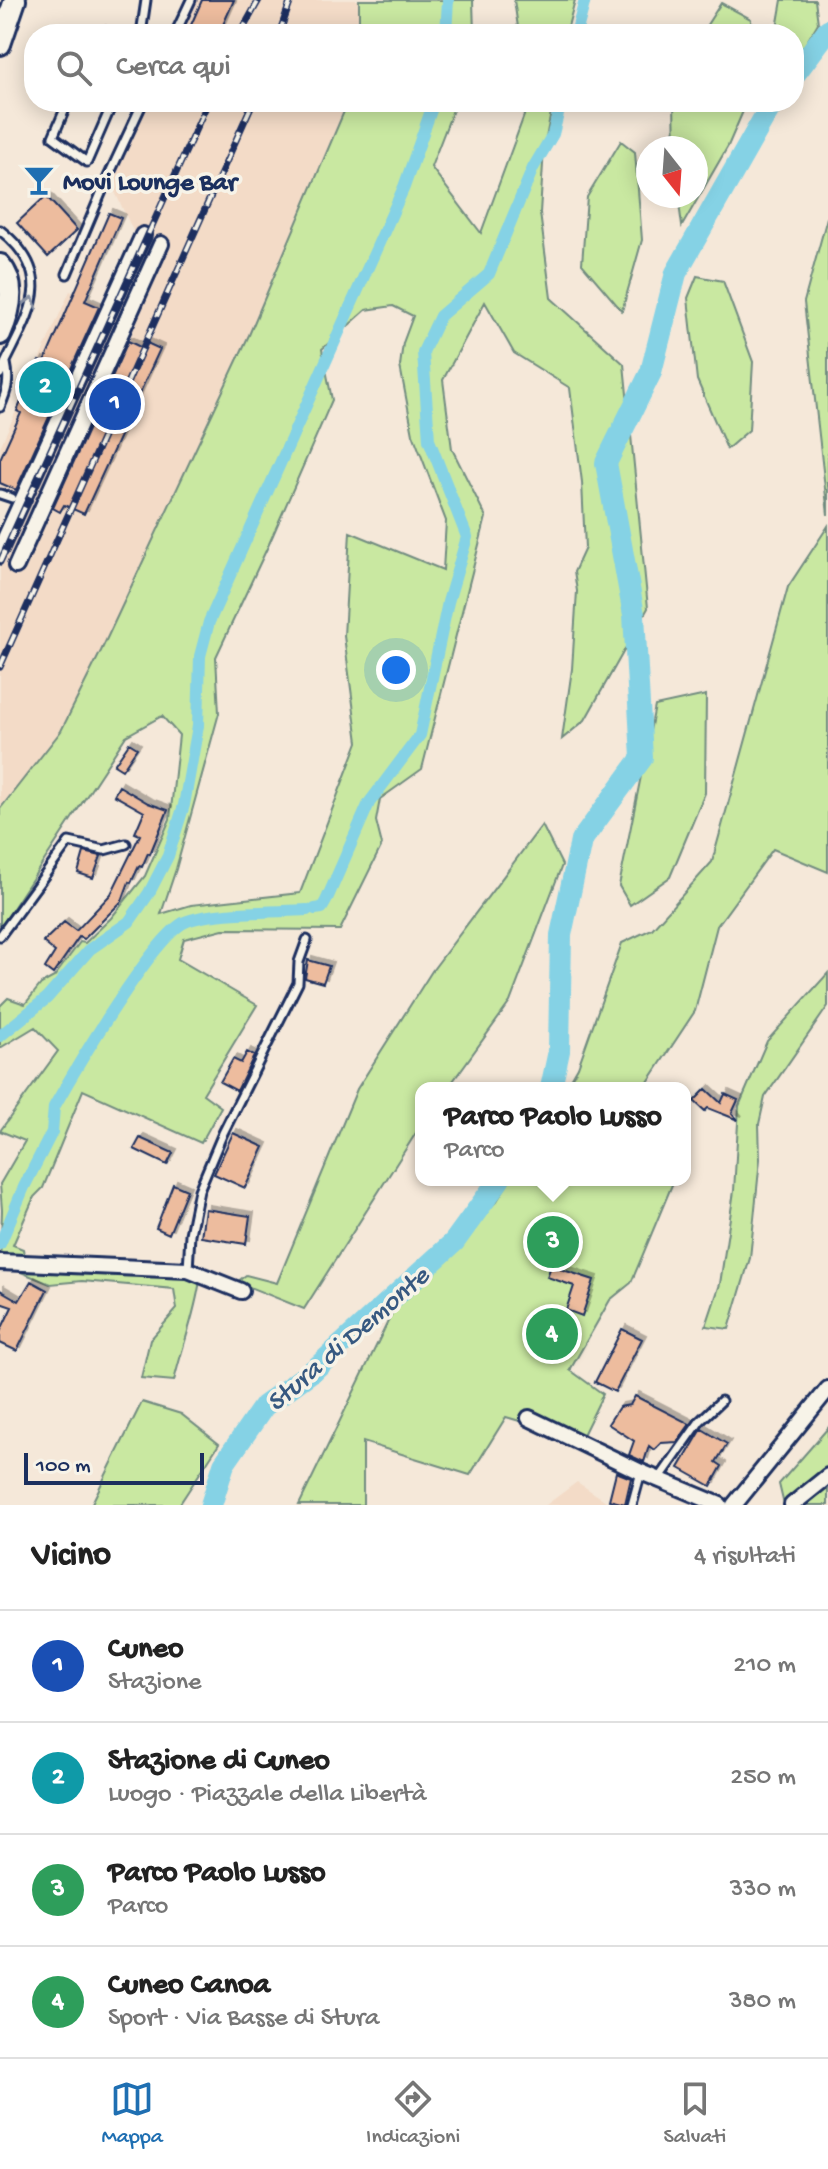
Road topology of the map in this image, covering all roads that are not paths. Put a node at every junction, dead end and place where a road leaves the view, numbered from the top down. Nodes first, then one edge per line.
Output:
1 (15, 0) edge
2 (146, 0) edge
3 (191, 0) edge
4 (142, 24) edge
5 (180, 24) edge
6 (0, 44) edge
7 (64, 112) edge
8 (109, 112) edge
9 (138, 112) edge
10 (0, 230) edge
11 (143, 235) dead end
12 (161, 244) dead end
13 (0, 265) edge
14 (67, 274) dead end
15 (0, 334) edge
16 (5, 362) junction
17 (0, 374) edge
18 (0, 407) edge
19 (0, 494) edge
20 (12, 498) dead end
21 (0, 549) edge
22 (16, 566) dead end
23 (126, 844) dead end
24 (0, 936) edge
25 (307, 940) dead end
26 (0, 1262) edge
27 (188, 1270) junction
28 (241, 1291) dead end
29 (828, 1389) edge
30 (721, 1401) dead end
31 (529, 1418) dead end
32 (641, 1472) junction
33 (828, 1476) edge
34 (659, 1479) junction
35 (632, 1505) edge
36 (720, 1505) edge
37 (734, 1505) edge
38 (792, 1505) edge

1 - 6 main road
2 - 4 lane
3 - 5 lane
7 - 8 lane
9 - 14 lane
16 -> 10 lane
11 - 21 street
12 - 22 street
13 - 15 main road
16 - 17 lane
16 - 18 lane
19 - 20 lane
23 - 24 lane
25 - 27 lane
26 - 27 street
27 - 28 street
29 - 37 street
30 - 34 lane
31 - 32 street
32 - 34 street
32 - 35 lane
33 - 38 street
34 - 36 street

